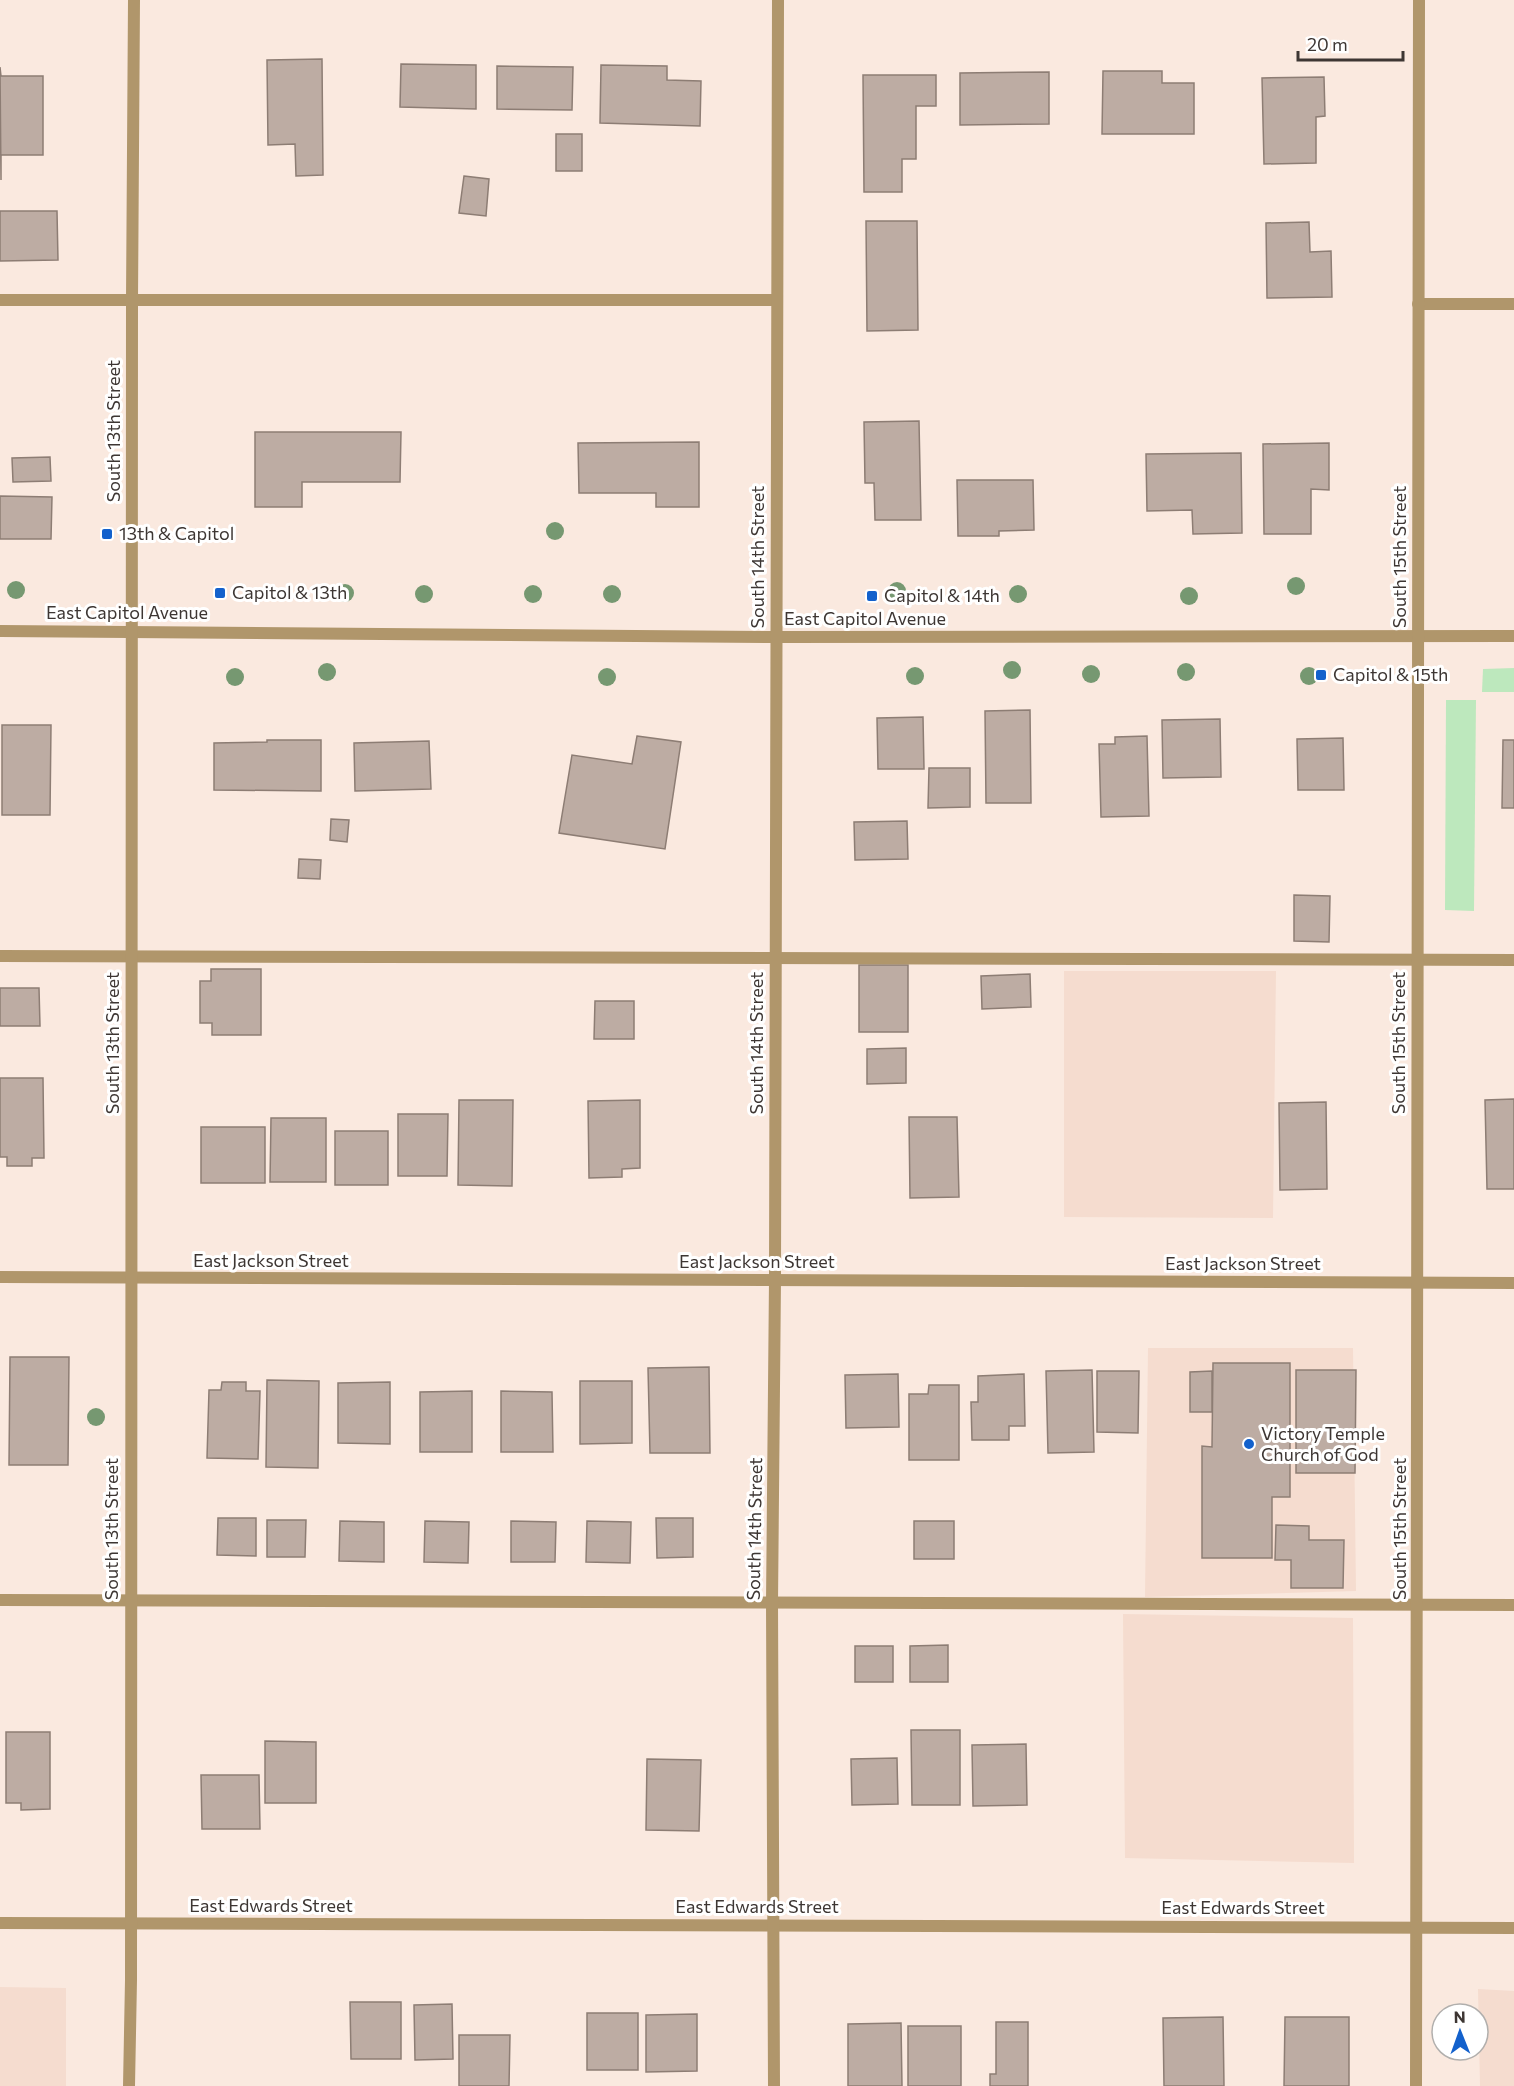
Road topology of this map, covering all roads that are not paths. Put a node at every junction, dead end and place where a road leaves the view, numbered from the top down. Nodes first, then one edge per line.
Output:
1 (134, 0) edge
2 (778, 0) edge
3 (1419, 0) edge
4 (0, 300) edge
5 (132, 300) junction
6 (776, 300) junction
7 (1418, 304) junction
8 (1514, 304) edge
9 (0, 631) edge
10 (132, 632) junction
11 (1418, 636) junction
12 (1514, 636) edge
13 (777, 637) junction
14 (0, 957) edge
15 (131, 957) junction
16 (775, 959) junction
17 (1417, 960) junction
18 (1514, 960) edge
19 (0, 1277) edge
20 (130, 1278) junction
21 (775, 1279) junction
22 (1417, 1282) junction
23 (1514, 1283) edge
24 (0, 1600) edge
25 (130, 1602) junction
26 (772, 1603) junction
27 (1418, 1604) junction
28 (1514, 1605) edge
29 (0, 1923) edge
30 (130, 1924) junction
31 (774, 1925) junction
32 (1416, 1927) junction
33 (1514, 1928) edge
34 (129, 2086) edge
35 (774, 2086) edge
36 (1416, 2086) edge

1 - 5 street, South 13th Street
2 - 6 street, South 14th Street
3 - 7 street, South 15th Street
4 - 5 street
5 - 6 street
5 - 10 street, South 13th Street
6 - 13 street, South 14th Street
7 - 8 street
7 - 11 street, South 15th Street
9 - 10 street, East Capitol Avenue
10 - 13 street, East Capitol Avenue
10 - 15 street, South 13th Street
11 - 12 street, East Capitol Avenue
11 - 13 street, East Capitol Avenue
11 - 17 street, South 15th Street
13 - 16 street, South 14th Street
14 - 15 street
15 - 16 street
15 - 20 street, South 13th Street
16 - 17 street
16 - 21 street, South 14th Street
17 - 18 street
17 - 22 street, South 15th Street
19 - 20 street, East Jackson Street
20 - 21 street, East Jackson Street
20 - 25 street, South 13th Street
21 - 22 street, East Jackson Street
21 - 26 street, South 14th Street
22 - 23 street, East Jackson Street
22 - 27 street, South 15th Street
24 - 25 street
25 - 26 street
25 - 30 street, South 13th Street
26 - 27 street
26 - 31 street, South 14th Street
27 - 28 street
27 - 32 street, South 15th Street
29 - 30 street, East Edwards Street
30 - 31 street, East Edwards Street
30 - 34 street, South 13th Street
31 - 32 street, East Edwards Street
31 - 35 street, South 14th Street
32 - 33 street, East Edwards Street
32 - 36 street, South 15th Street

